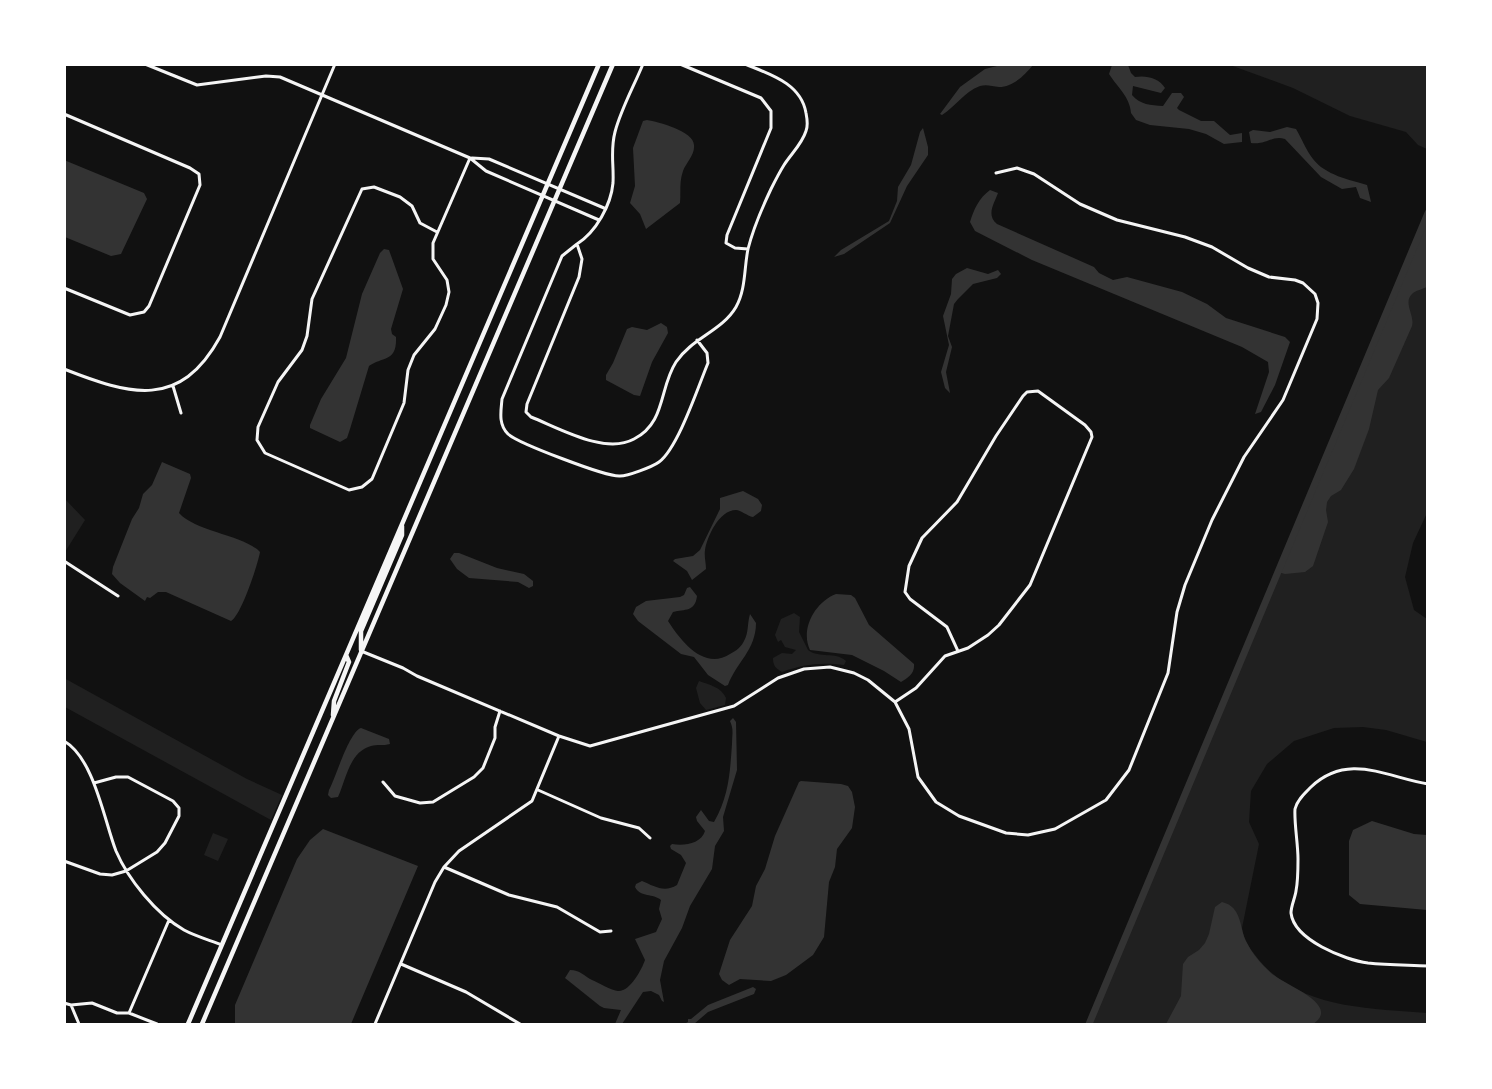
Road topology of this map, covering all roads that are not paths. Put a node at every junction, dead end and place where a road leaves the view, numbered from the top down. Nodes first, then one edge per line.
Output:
1 (145, 64) edge
2 (335, 64) edge
3 (599, 64) edge
4 (644, 64) edge
5 (680, 64) edge
6 (745, 64) edge
7 (613, 65) edge
8 (322, 94) junction
9 (64, 114) edge
10 (470, 158) junction
11 (996, 173) dead end
12 (546, 185) junction
13 (559, 190) junction
14 (542, 194) junction
15 (554, 200) junction
16 (604, 208) junction
17 (599, 220) junction
18 (437, 232) junction
19 (577, 244) junction
20 (748, 249) junction
21 (64, 288) edge
22 (698, 340) junction
23 (64, 369) edge
24 (173, 386) junction
25 (181, 413) dead end
26 (402, 523) junction
27 (64, 561) edge
28 (118, 596) dead end
29 (361, 651) junction
30 (958, 651) junction
31 (346, 654) junction
32 (895, 702) junction
33 (500, 711) junction
34 (333, 717) junction
35 (559, 736) junction
36 (64, 741) edge
37 (383, 782) dead end
38 (94, 783) junction
39 (1428, 784) edge
40 (538, 790) junction
41 (650, 838) dead end
42 (64, 861) edge
43 (444, 867) junction
44 (126, 871) junction
45 (169, 920) junction
46 (64, 929) edge
47 (611, 931) dead end
48 (64, 935) edge
49 (222, 945) junction
50 (401, 964) junction
51 (1428, 966) edge
52 (64, 1003) edge
53 (71, 1005) junction
54 (129, 1013) junction
55 (79, 1024) edge
56 (157, 1024) edge
57 (188, 1024) edge
58 (202, 1024) edge
59 (375, 1024) edge
60 (520, 1024) edge

1 - 8 street
2 - 8 street
3 - 12 main road
4 - 16 street
5 - 20 street
6 - 20 street
7 - 13 main road
8 - 10 street
8 - 24 street
9 - 21 street
10 - 12 street
10 - 14 street
10 - 18 street
11 - 32 street
12 - 13 street
12 - 14 main road
13 - 15 main road
13 - 16 street
14 - 15 street
14 - 26 main road
15 - 17 street
15 - 29 main road
16 - 17 street
17 - 19 street
18 - 18 street
19 - 22 street
19 - 22 street
20 - 22 street
23 - 24 street
24 - 25 street
26 - 29 main road
26 - 31 main road
27 - 28 street
29 - 33 street
29 - 34 main road
30 - 30 street
30 - 32 street
31 - 34 main road
31 - 49 main road
32 - 35 street
33 - 35 street
33 - 37 street
34 - 58 main road
35 - 40 street
36 - 38 street
38 - 44 street
38 - 44 street
39 - 51 street
40 - 41 street
40 - 43 street
42 - 44 street
43 - 47 street
43 - 50 street
44 - 45 street
45 - 49 street
45 - 54 street
46 - 48 street
49 - 57 main road
50 - 59 street
50 - 60 street
52 - 53 street
53 - 54 street
53 - 55 street
54 - 56 street

